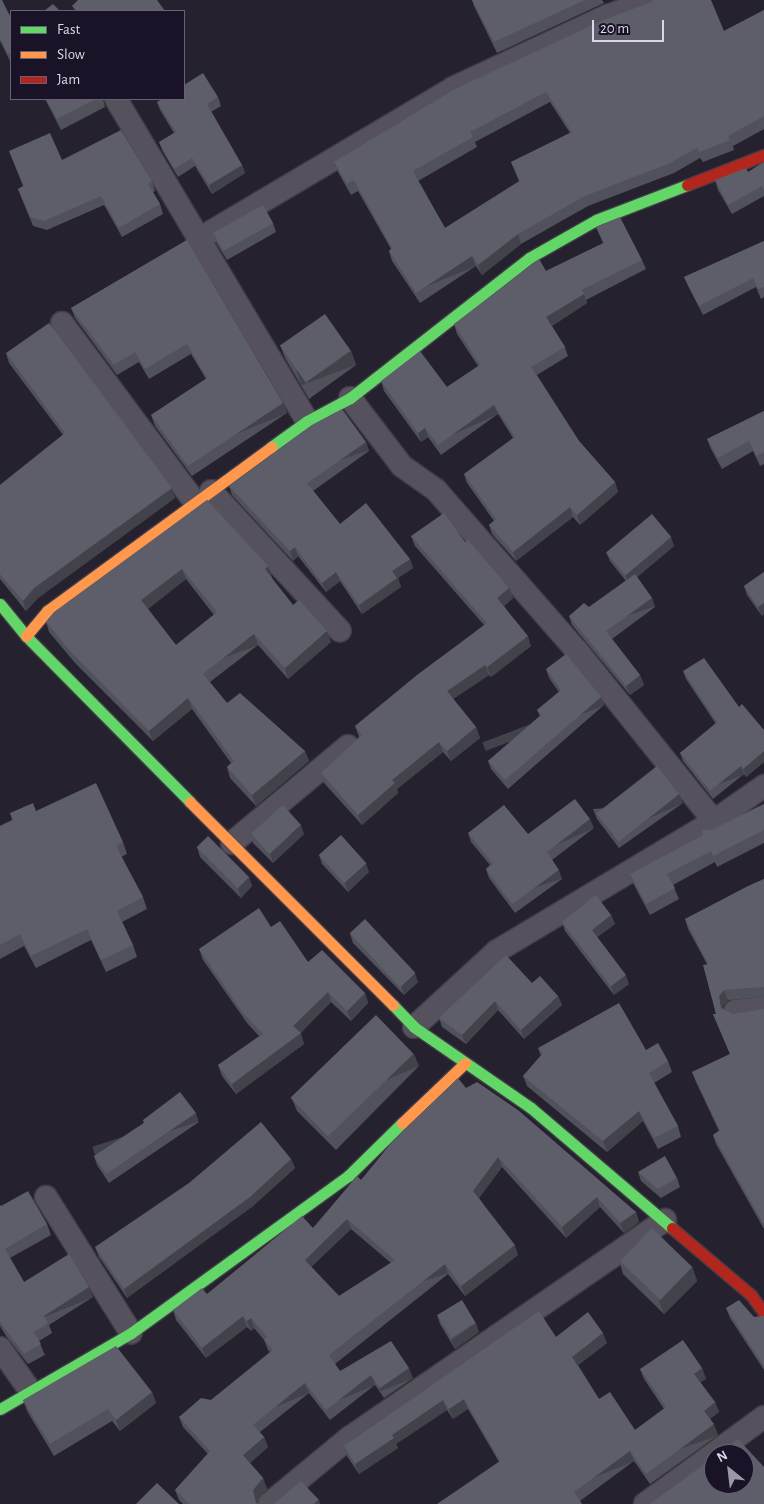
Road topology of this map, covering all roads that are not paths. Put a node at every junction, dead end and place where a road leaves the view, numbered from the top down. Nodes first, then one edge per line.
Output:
1 (651, 0) edge
2 (117, 100) edge
3 (764, 155) edge
4 (199, 239) junction
5 (62, 324) dead end
6 (350, 398) junction
7 (307, 421) junction
8 (203, 496) junction
9 (0, 604) edge
10 (340, 631) dead end
11 (26, 636) junction
12 (348, 746) edge
13 (764, 786) edge
14 (714, 821) junction
15 (232, 843) junction
16 (764, 1008) edge
17 (736, 1011) edge
18 (414, 1026) junction
19 (465, 1063) junction
20 (46, 1197) dead end
21 (665, 1220) junction
22 (764, 1313) edge
23 (132, 1333) junction
24 (0, 1348) edge
25 (31, 1392) junction
26 (0, 1409) edge
27 (764, 1418) edge
28 (269, 1504) edge
29 (645, 1504) edge

1 - 4 street
2 - 4 street
3 - 6 street
4 - 7 street
5 - 8 street
6 - 7 street
6 - 14 street
7 - 8 street
8 - 10 street
8 - 11 street
9 - 11 street
11 - 15 street
12 - 15 street
13 - 14 street
14 - 18 street
15 - 18 street
16 - 17 street
18 - 19 street
19 - 21 street
19 - 23 street
20 - 23 street
21 - 22 street
21 - 28 street
23 - 25 street
24 - 25 street
25 - 26 street
27 - 29 street

